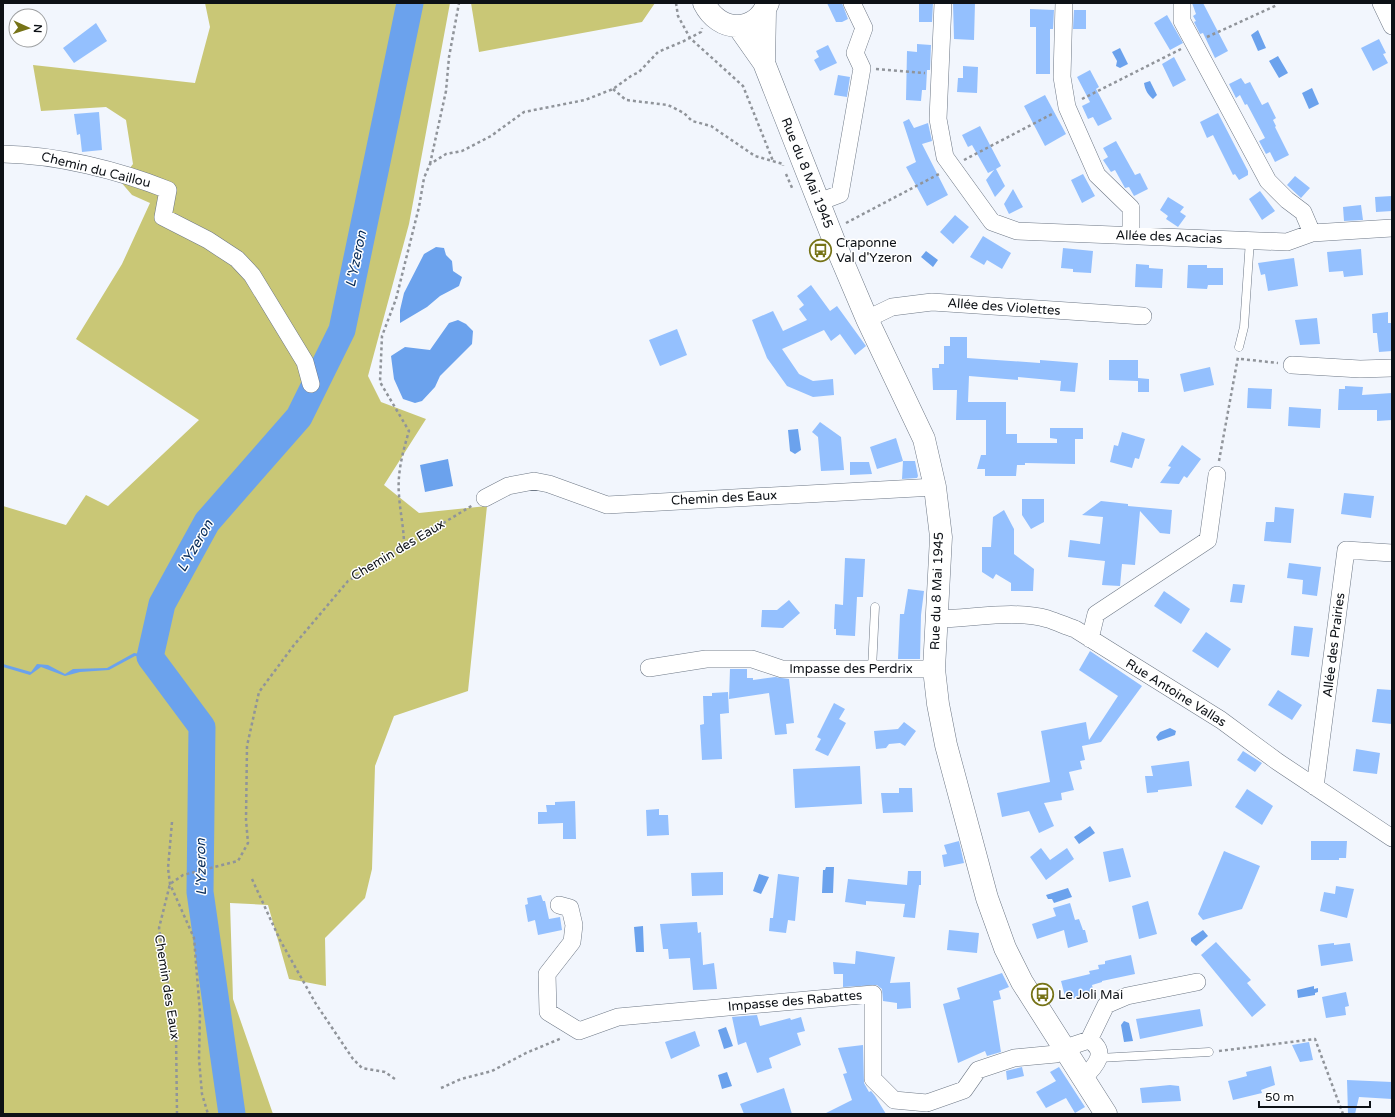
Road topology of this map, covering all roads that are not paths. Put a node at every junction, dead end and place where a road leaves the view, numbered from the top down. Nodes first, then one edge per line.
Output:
1 (852, 3) edge
2 (943, 3) edge
3 (1064, 3) edge
4 (1182, 3) edge
5 (1381, 3) edge
6 (707, 7) edge
7 (767, 7) edge
8 (738, 26) junction
9 (1392, 26) edge
10 (764, 63) junction
11 (3, 154) edge
12 (819, 202) junction
13 (1392, 228) edge
14 (1312, 233) junction
15 (1131, 236) junction
16 (1250, 240) junction
17 (1143, 316) dead end
18 (867, 319) junction
19 (1240, 347) road end
20 (1292, 364) road end
21 (1392, 368) edge
22 (311, 384) dead end
23 (1217, 475) road end
24 (935, 487) junction
25 (485, 498) road end
26 (1392, 553) edge
27 (875, 607) dead end
28 (936, 619) junction
29 (1090, 639) junction
30 (649, 668) dead end
31 (872, 669) junction
32 (934, 669) junction
33 (1315, 787) junction
34 (1392, 838) edge
35 (559, 905) dead end
36 (1197, 982) dead end
37 (1089, 1040) junction
38 (1064, 1048) junction
39 (1209, 1052) road end
40 (1099, 1058) junction
41 (1083, 1078) junction
42 (1106, 1114) edge

1 - 12 street
2 - 15 street, Allée des Acacias
3 - 15 street
4 - 14 street
5 - 9 street
6 - 8 main road
7 - 8 main road
7 - 10 main road, Rue du 8 Mai 1945
8 - 10 main road, Rue du 8 Mai 1945
10 - 12 main road, Rue du 8 Mai 1945
11 - 22 street, Chemin du Caillou
12 - 18 main road, Rue du 8 Mai 1945
13 - 14 street, Allée des Acacias
14 - 16 street, Allée des Acacias
15 - 16 street, Allée des Acacias
16 - 19 lane
17 - 18 street, Allée des Violettes
18 - 24 main road, Rue du 8 Mai 1945
20 - 21 street
23 - 29 street
24 - 25 street, Chemin des Eaux
24 - 28 main road, Rue du 8 Mai 1945
26 - 33 street, Allée des Prairies
27 - 31 lane
28 - 29 street, Rue Antoine Vallas
28 - 32 main road, Rue du 8 Mai 1945
29 - 33 street, Rue Antoine Vallas
30 - 31 street, Impasse des Perdrix
31 - 32 street, Impasse des Perdrix
32 - 38 main road, Rue du 8 Mai 1945
33 - 34 street, Rue Antoine Vallas
35 - 38 street, Impasse des Rabattes
36 - 37 street
37 - 38 street
37 - 40 street
38 - 41 main road, Rue du 8 Mai 1945
39 - 40 lane
40 - 41 street
41 - 42 main road, Rue du 8 Mai 1945

